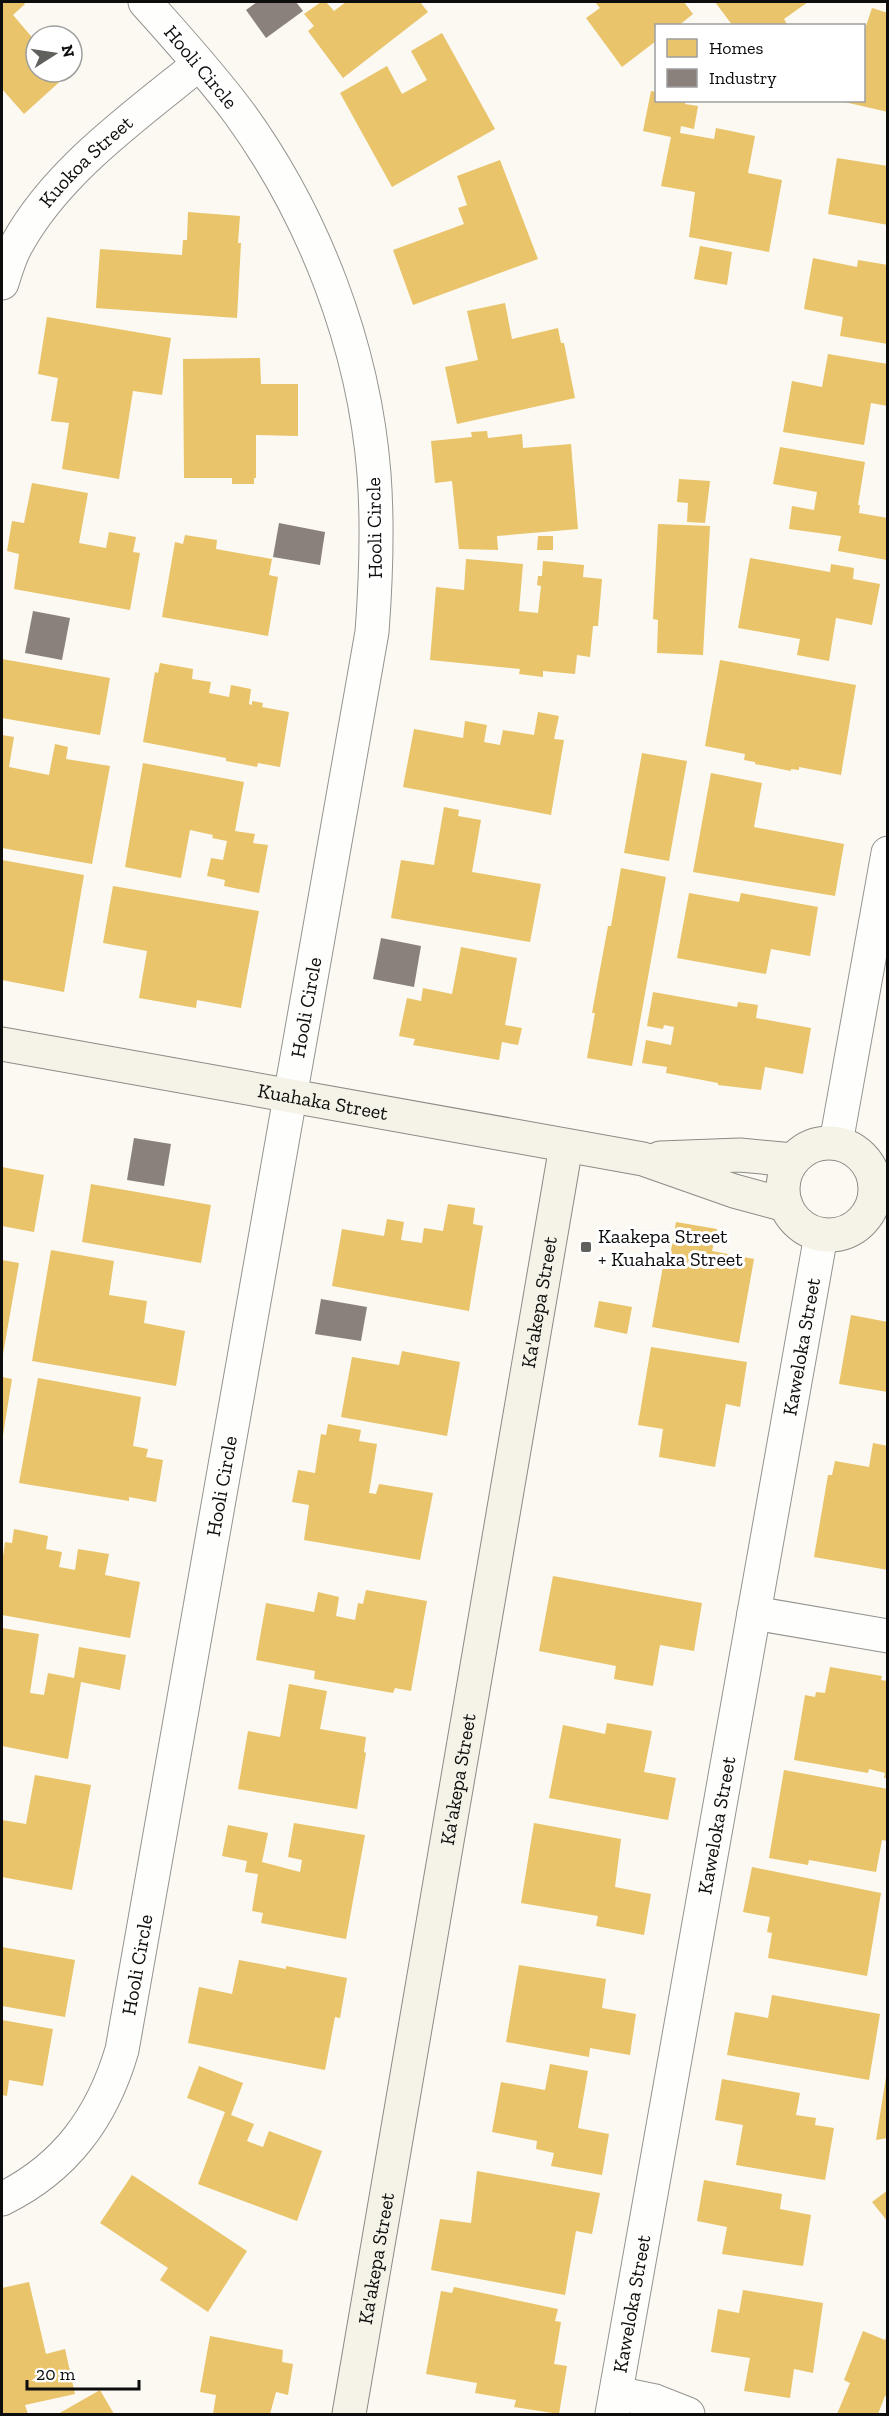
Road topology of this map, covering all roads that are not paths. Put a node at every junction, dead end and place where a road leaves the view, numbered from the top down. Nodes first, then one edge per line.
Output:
1 (145, 2) edge
2 (199, 64) junction
3 (2, 283) edge
4 (888, 853) edge
5 (2, 1044) edge
6 (291, 1096) junction
7 (836, 1143) junction
8 (566, 1146) junction
9 (643, 1159) junction
10 (793, 1160) junction
11 (880, 1175) edge
12 (786, 1205) junction
13 (876, 1220) edge
14 (821, 1235) junction
15 (754, 1613) junction
16 (888, 1636) edge
17 (2, 2199) edge
18 (614, 2404) edge
19 (348, 2415) edge
20 (688, 2415) edge

1 - 2 street, Hooli Circle
2 - 3 street, Kuokoa Street
2 - 6 street, Hooli Circle
4 - 7 street
5 - 6 street, Kuahaka Street
6 - 8 street, Kuahaka Street
6 - 17 street, Hooli Circle
7 - 10 street
7 - 11 street
8 - 9 street, Kuahaka Street
8 - 19 street, Ka'akepa Street
9 - 10 street, Kuahaka Street
9 - 12 street, Kuahaka Street
10 - 12 street
11 - 13 street
12 - 14 street
13 - 14 street
14 - 15 street, Kaweloka Street
15 - 16 street
15 - 18 street, Kaweloka Street
18 - 20 street

